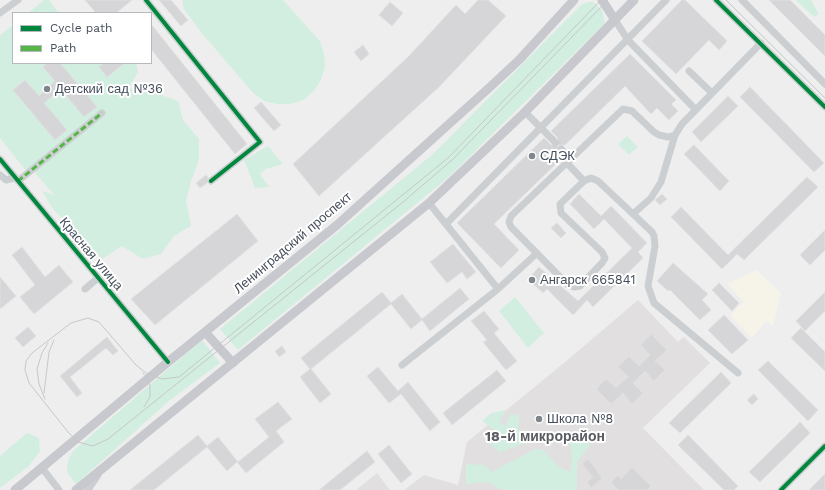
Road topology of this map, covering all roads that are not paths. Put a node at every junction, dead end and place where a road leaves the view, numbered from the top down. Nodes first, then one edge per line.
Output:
1 (18, 0) edge
2 (146, 0) edge
3 (574, 0) edge
4 (602, 0) edge
5 (634, 0) edge
6 (666, 0) edge
7 (716, 0) edge
8 (742, 0) edge
9 (0, 13) edge
10 (615, 20) junction
11 (628, 40) junction
12 (761, 43) junction
13 (689, 71) dead end
14 (825, 84) edge
15 (712, 93) junction
16 (825, 107) edge
17 (696, 110) junction
18 (102, 112) dead end
19 (525, 112) junction
20 (541, 128) junction
21 (675, 135) junction
22 (553, 140) tunnel mouth
23 (561, 149) tunnel mouth
24 (0, 159) edge
25 (568, 160) junction
26 (0, 174) edge
27 (17, 179) junction
28 (211, 181) dead end
29 (584, 181) junction
30 (429, 203) junction
31 (633, 214) junction
32 (446, 224) junction
33 (537, 253) junction
34 (98, 278) junction
35 (85, 289) dead end
36 (498, 289) junction
37 (205, 332) junction
38 (168, 362) junction
39 (233, 363) junction
40 (402, 364) dead end
41 (738, 373) dead end
42 (825, 446) edge
43 (106, 466) junction
44 (42, 468) junction
45 (15, 490) edge
46 (59, 490) edge
47 (76, 490) edge
48 (88, 490) edge
49 (781, 490) edge

1 - 9 street
2 - 28 street
3 - 37 main road, Ленинградский проспект
4 - 10 main road
5 - 10 main road
6 - 11 street
7 - 12 street
8 - 14 street
10 - 11 street
10 - 19 main road
11 - 17 street
11 - 20 street
12 - 15 street
12 - 16 street
13 - 15 street
15 - 17 street
17 - 21 street
18 - 27 street
19 - 20 street
19 - 30 main road
20 - 22 street
20 - 32 street
21 - 25 street
21 - 31 street
23 - 25 street
24 - 27 street, Красная улица
25 - 29 street
25 - 33 street
26 - 27 street
27 - 34 street, Красная улица
29 - 31 street
29 - 33 street
30 - 32 street
30 - 39 main road
31 - 41 street
32 - 36 street
33 - 36 street
34 - 35 street
34 - 38 street, Красная улица
36 - 40 street
37 - 38 main road, Ленинградский проспект
37 - 39 main road
38 - 44 main road, Ленинградский проспект
39 - 43 main road
42 - 49 street
43 - 47 main road
43 - 48 street
44 - 45 main road, Ленинградский проспект
44 - 46 street

